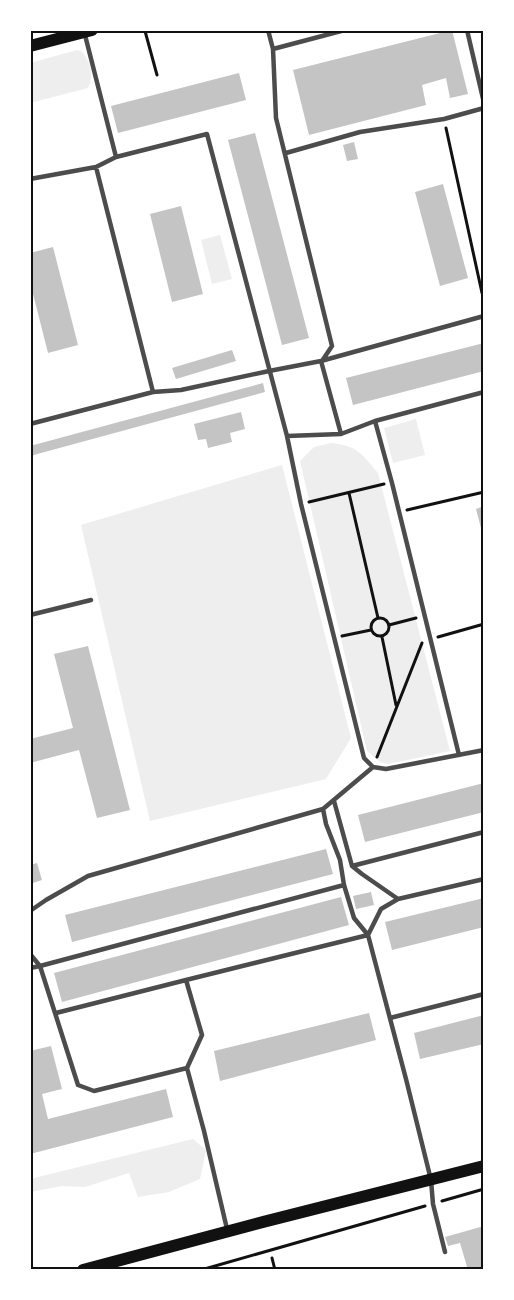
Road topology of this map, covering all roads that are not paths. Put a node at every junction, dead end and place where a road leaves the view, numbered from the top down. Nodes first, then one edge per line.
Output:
1 (268, 30) edge
2 (345, 30) edge
3 (467, 30) edge
4 (88, 31) edge
5 (30, 46) edge
6 (273, 49) junction
7 (481, 80) edge
8 (484, 103) edge
9 (484, 108) edge
10 (286, 153) junction
11 (116, 157) junction
12 (96, 167) junction
13 (30, 179) edge
14 (484, 315) edge
15 (321, 361) junction
16 (270, 371) junction
17 (153, 392) junction
18 (484, 392) edge
19 (375, 421) junction
20 (30, 424) edge
21 (341, 434) junction
22 (287, 436) junction
23 (91, 600) dead end
24 (30, 615) edge
25 (484, 750) edge
26 (459, 755) junction
27 (373, 767) junction
28 (334, 801) junction
29 (323, 809) junction
30 (484, 832) edge
31 (352, 866) junction
32 (484, 879) edge
33 (344, 885) junction
34 (398, 899) junction
35 (30, 911) edge
36 (368, 935) junction
37 (30, 954) edge
38 (40, 966) junction
39 (30, 968) edge
40 (186, 980) junction
41 (484, 994) edge
42 (56, 1013) junction
43 (390, 1018) junction
44 (188, 1068) junction
45 (484, 1166) edge
46 (431, 1180) junction
47 (227, 1232) junction
48 (445, 1252) dead end
49 (83, 1270) edge

1 - 6 lane
2 - 6 lane
3 - 7 lane
4 - 5 main road
4 - 11 lane
6 - 10 lane
7 - 8 lane
9 - 10 lane
10 - 15 lane
11 - 12 lane
11 - 16 lane
12 - 13 lane
12 - 17 lane
14 - 15 lane
15 - 16 lane
15 - 21 lane
16 - 17 lane
16 - 22 lane
17 - 20 lane
18 - 19 lane
19 - 21 lane
19 - 26 lane
21 - 22 lane
22 - 27 lane
23 - 24 lane
25 - 26 lane
26 - 27 lane
27 - 28 lane
28 - 29 lane
28 - 31 lane
29 - 33 lane
29 - 35 lane
30 - 31 lane
31 - 34 lane
32 - 34 lane
33 - 36 lane
33 - 38 lane
34 - 36 lane
36 - 40 lane
36 - 43 lane
37 - 38 lane
38 - 39 lane
38 - 42 lane
40 - 42 lane
40 - 44 lane
41 - 43 lane
42 - 44 lane
43 - 46 lane
44 - 47 lane
45 - 46 main road
46 - 47 main road
46 - 48 lane
47 - 49 main road

